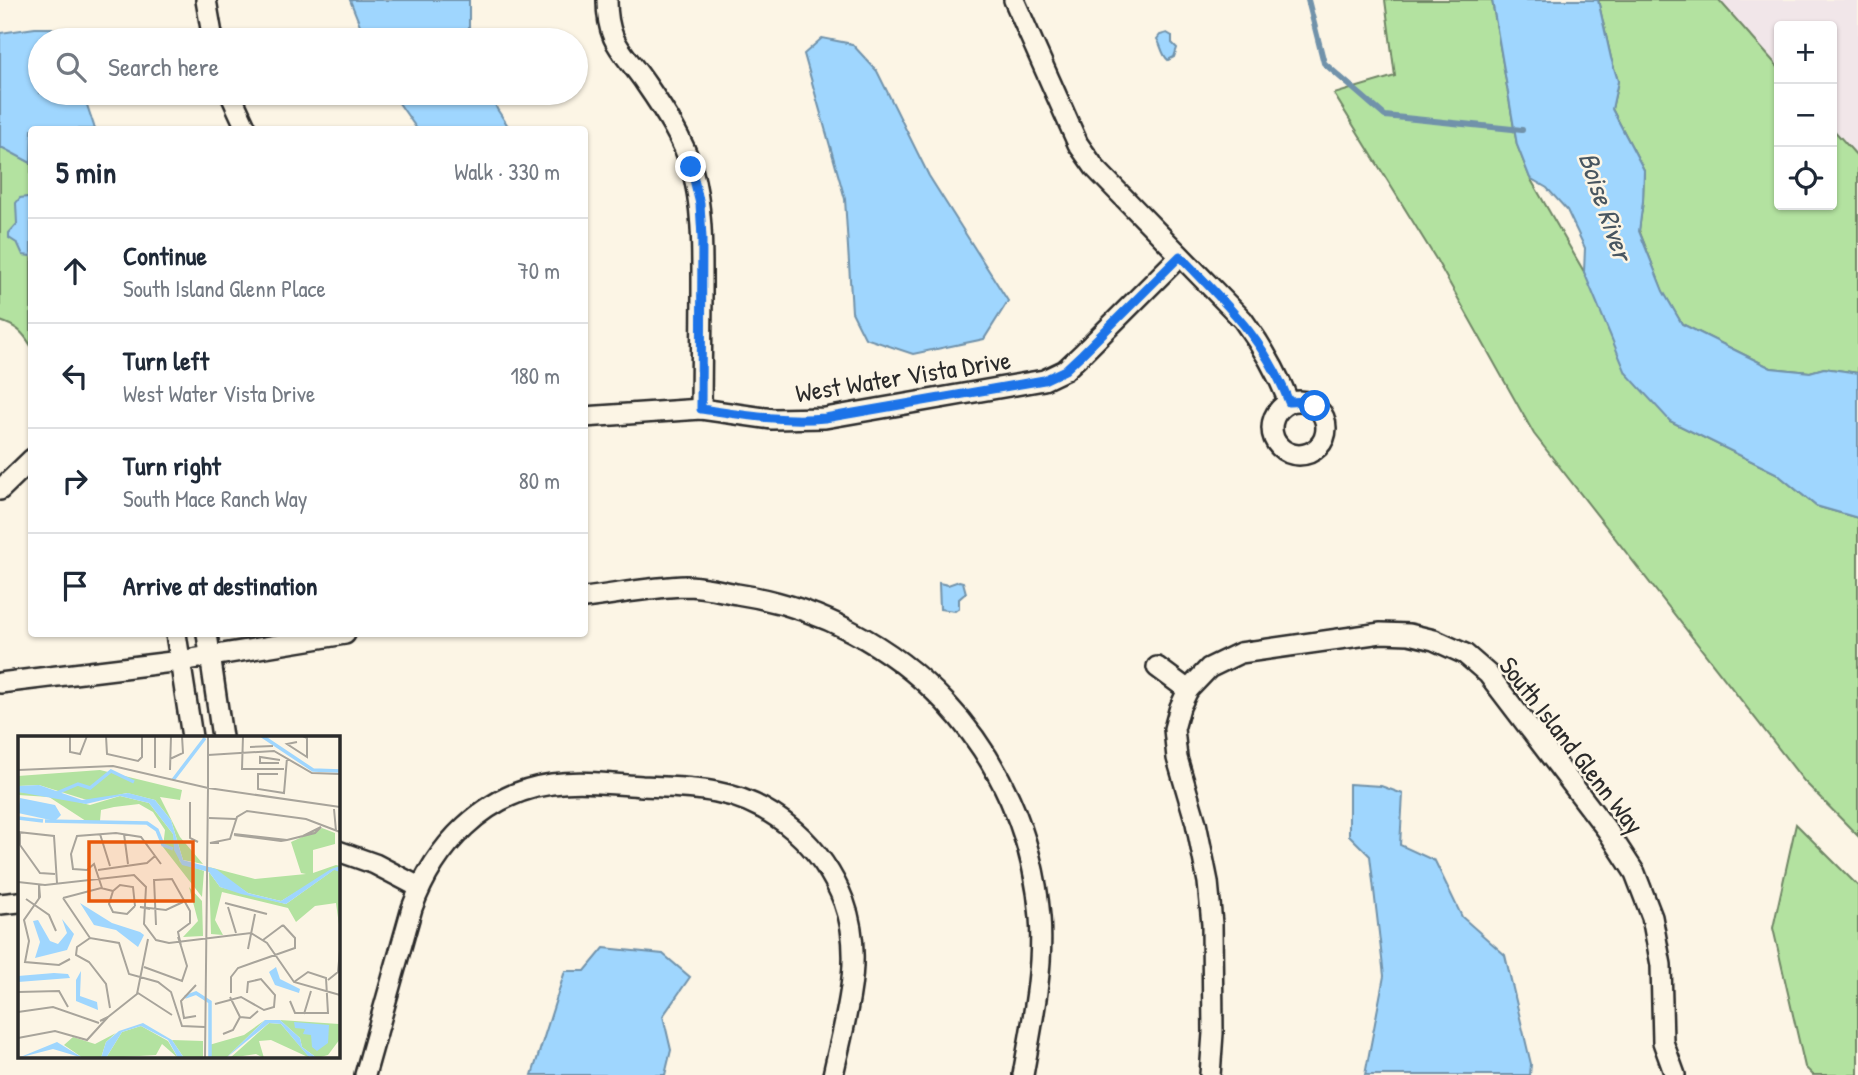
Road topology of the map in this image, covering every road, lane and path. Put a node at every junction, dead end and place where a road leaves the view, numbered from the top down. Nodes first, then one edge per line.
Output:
1 (206, 0) edge
2 (607, 0) edge
3 (1014, 0) edge
4 (211, 28) edge
5 (236, 105) edge
6 (245, 126) edge
7 (1180, 256) junction
8 (1289, 402) dead end
9 (701, 409) junction
10 (588, 417) edge
11 (28, 463) edge
12 (0, 490) edge
13 (588, 598) edge
14 (176, 637) edge
15 (208, 637) edge
16 (327, 637) edge
17 (211, 656) junction
18 (180, 661) junction
19 (1157, 667) dead end
20 (0, 683) edge
21 (1188, 690) junction
22 (192, 736) edge
23 (222, 736) edge
24 (340, 852) edge
25 (419, 887) junction
26 (18, 902) edge
27 (0, 904) edge
28 (365, 1075) edge
29 (833, 1075) edge
30 (1023, 1075) edge
31 (1210, 1075) edge
32 (1675, 1075) edge

1 - 4 street
2 - 9 street
3 - 7 street
5 - 6 street
7 - 8 street
7 - 9 street, West Water Vista Drive
9 - 10 street, West Water Vista Drive
11 - 12 street
13 - 30 street
14 - 18 street
15 - 17 street
16 - 17 street
17 - 18 street
17 - 23 street
18 - 20 street
18 - 22 street
19 - 21 street
21 - 31 street
21 - 32 street, South Island Glenn Way
24 - 25 street
25 - 28 street
25 - 29 street
26 - 27 street

